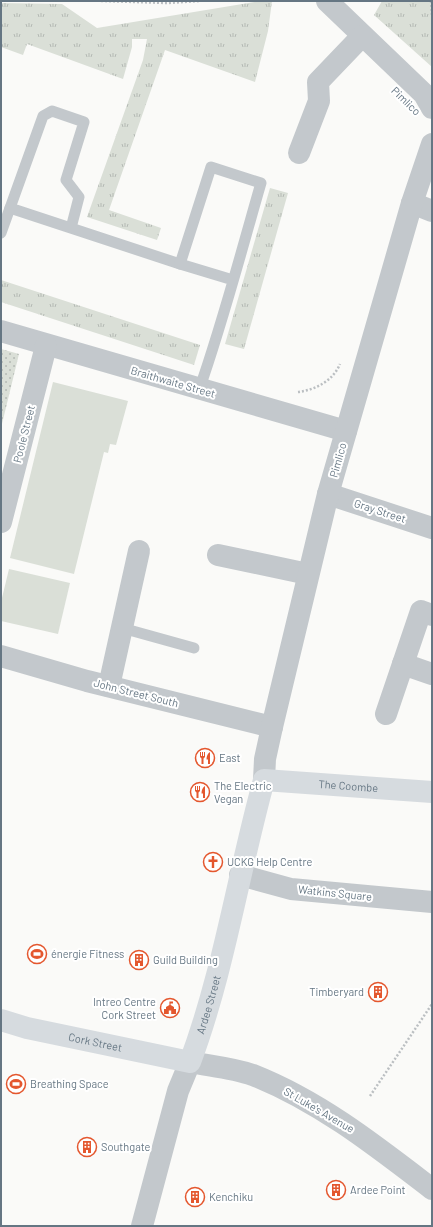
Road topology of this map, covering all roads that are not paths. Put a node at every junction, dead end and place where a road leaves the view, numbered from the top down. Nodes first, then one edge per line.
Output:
1 (327, 1) edge
2 (362, 36) junction
3 (432, 108) edge
4 (432, 144) edge
5 (299, 153) dead end
6 (412, 203) junction
7 (10, 208) junction
8 (432, 211) edge
9 (71, 228) junction
10 (1, 233) edge
11 (180, 264) junction
12 (233, 280) junction
13 (1, 331) edge
14 (46, 346) junction
15 (199, 390) junction
16 (346, 431) junction
17 (328, 494) junction
18 (1, 522) edge
19 (432, 528) edge
20 (139, 551) dead end
21 (218, 555) dead end
22 (308, 574) junction
23 (432, 615) edge
24 (122, 628) junction
25 (194, 648) dead end
26 (1, 656) edge
27 (403, 664) junction
28 (432, 674) edge
29 (109, 686) junction
30 (386, 714) dead end
31 (272, 727) junction
32 (264, 780) junction
33 (432, 792) edge
34 (240, 875) junction
35 (432, 902) edge
36 (1, 1020) edge
37 (190, 1062) junction
38 (432, 1189) edge
39 (142, 1226) edge

1 - 2 street, Pimlico
2 - 3 street, Pimlico
2 - 5 street
4 - 6 street, Pimlico
6 - 8 street
6 - 16 street, Pimlico
7 - 9 lane
7 - 9 lane
7 - 10 lane
9 - 11 lane
11 - 12 lane
11 - 12 lane
12 - 15 lane
13 - 14 street, Braithwaite Street
14 - 15 street, Braithwaite Street
14 - 18 street, Poole Street
15 - 16 street, Braithwaite Street
16 - 17 street, Pimlico
17 - 19 street, Gray Street
17 - 22 street, Pimlico
20 - 24 street
21 - 22 street
22 - 31 street, Pimlico
23 - 27 street
24 - 25 lane
24 - 29 street
26 - 29 street, John Street South
27 - 28 street
27 - 30 street
29 - 31 street, John Street South
31 - 32 street, Pimlico
32 - 33 main road, The Coombe
32 - 34 main road, Ardee Street
34 - 35 street, Watkins Square
34 - 37 main road, Ardee Street
36 - 37 main road, Cork Street
37 - 38 street, St Luke's Avenue
37 - 39 street, Ardee Street

